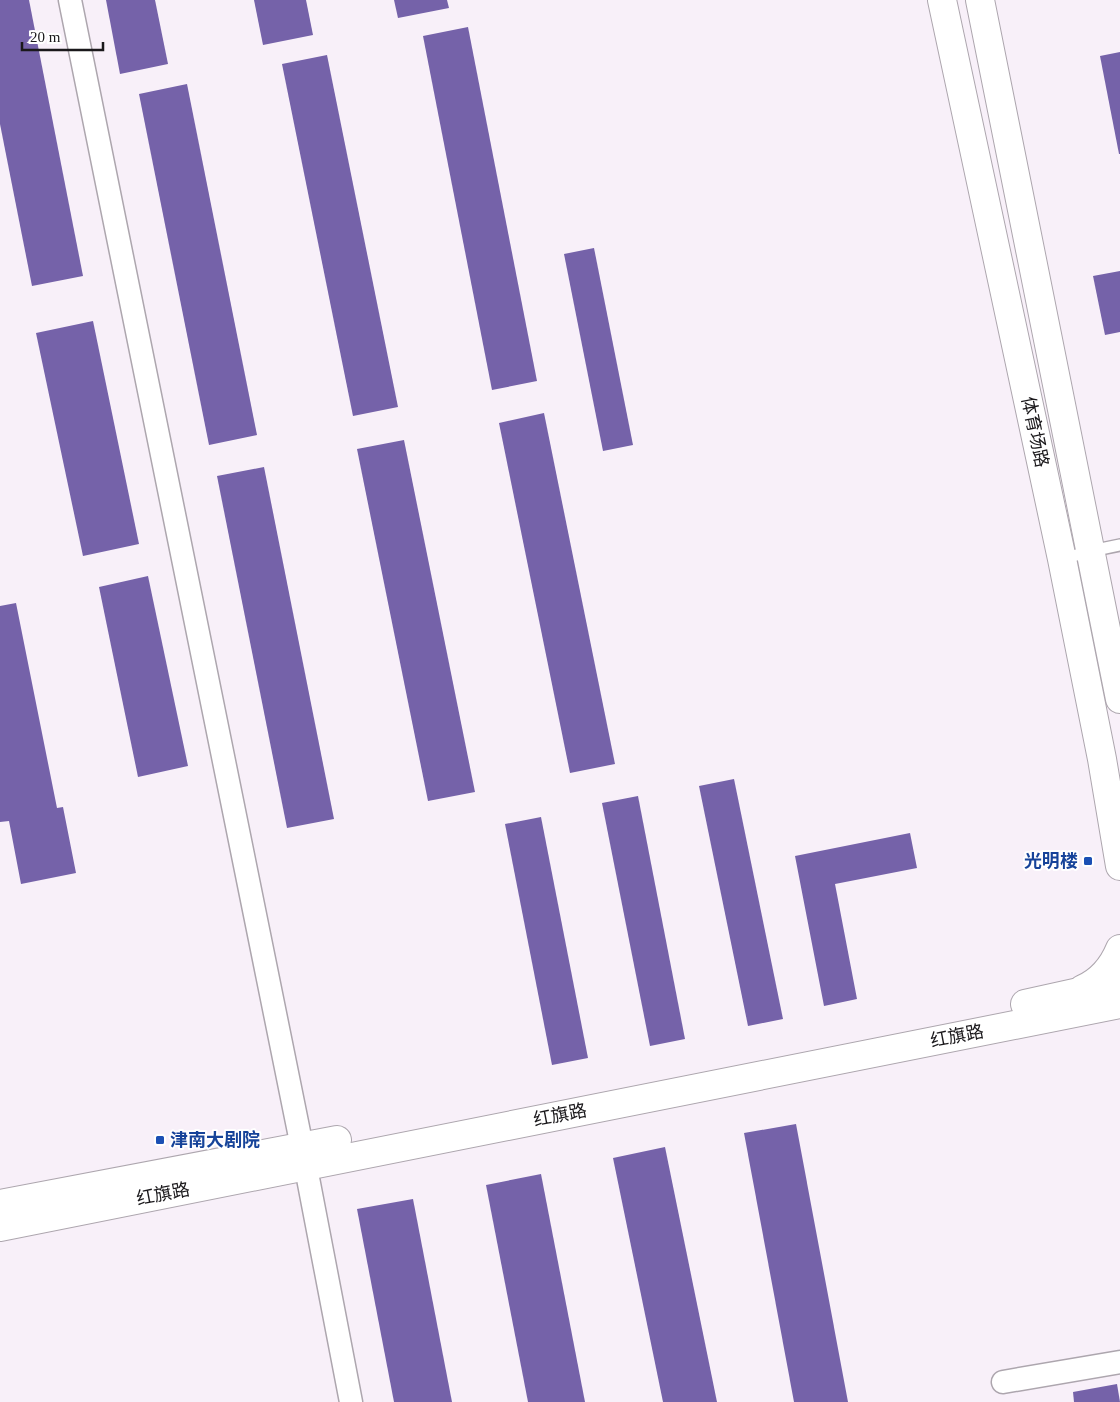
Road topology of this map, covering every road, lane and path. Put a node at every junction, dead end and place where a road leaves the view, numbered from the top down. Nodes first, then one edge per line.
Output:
1 (70, 0) edge
2 (942, 0) edge
3 (980, 0) edge
4 (1120, 545) edge
5 (1091, 551) junction
6 (1062, 559) junction
7 (1120, 700) edge
8 (1120, 866) edge
9 (1120, 949) edge
10 (1120, 983) edge
11 (1120, 991) edge
12 (1071, 1004) junction
13 (1120, 1004) edge
14 (1120, 1021) edge
15 (303, 1156) junction
16 (0, 1204) edge
17 (0, 1227) edge
18 (1120, 1362) edge
19 (1003, 1382) dead end
20 (351, 1402) edge

1 - 15 street
2 - 6 main road, 体育场路
3 - 5 main road, 体育场路
4 - 5 lane
5 - 6 lane
5 - 7 main road, 体育场路
6 - 8 main road, 体育场路
9 - 12 main road
10 - 12 main road, 红旗路
11 - 12 main road
12 - 13 main road, 红旗路
12 - 14 main road
12 - 15 main road, 红旗路
15 - 16 main road, 红旗路
15 - 17 main road, 红旗路
15 - 20 street
18 - 19 street

